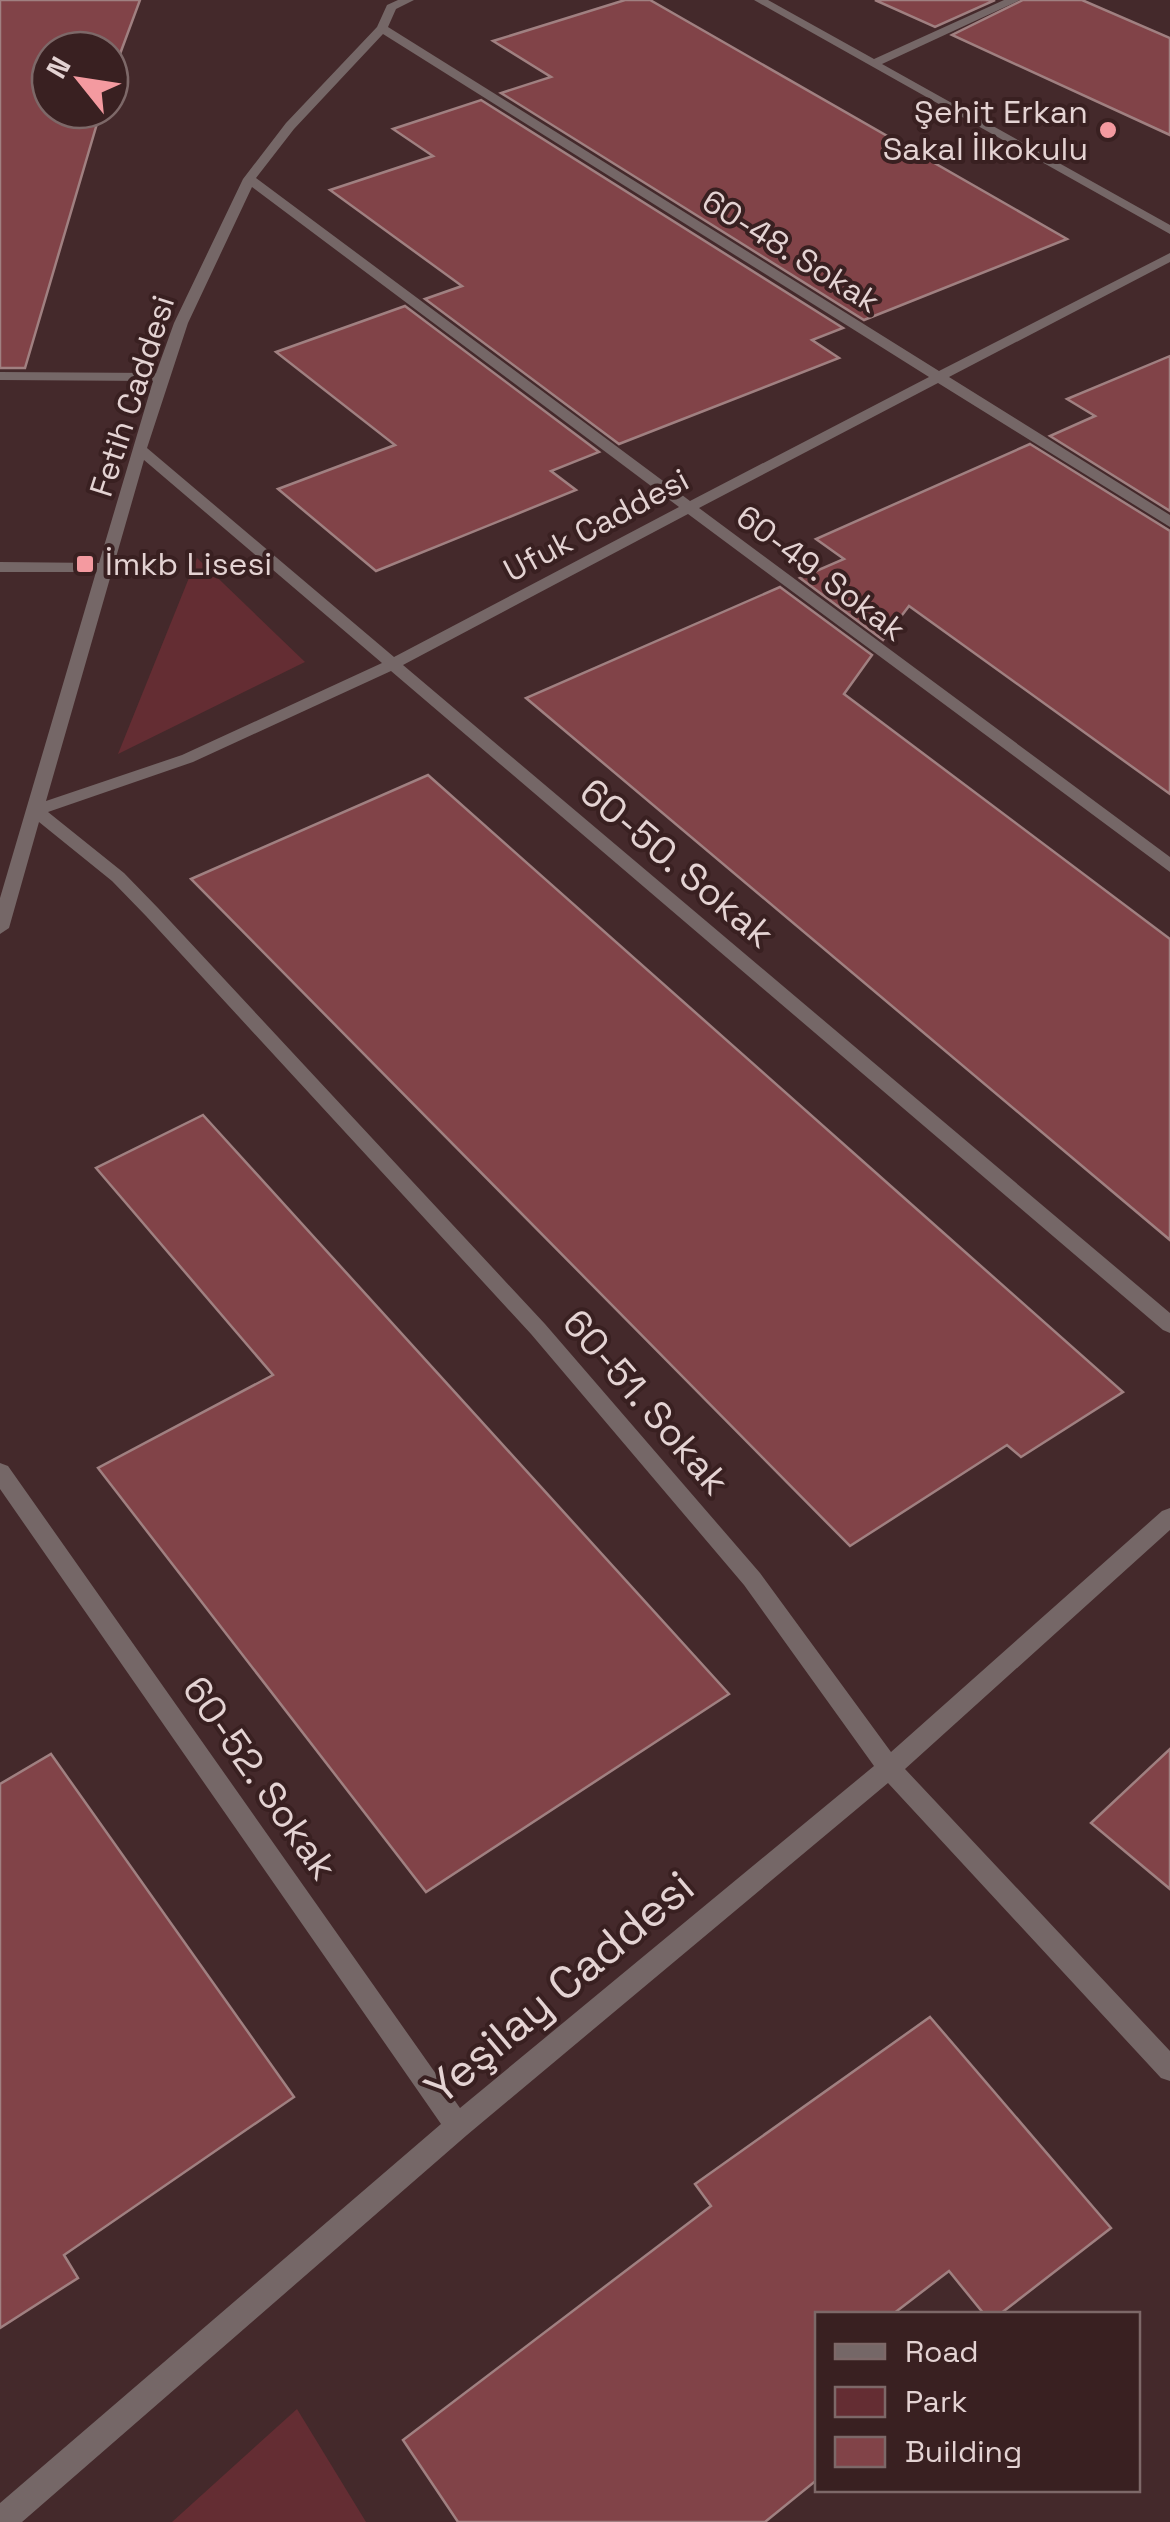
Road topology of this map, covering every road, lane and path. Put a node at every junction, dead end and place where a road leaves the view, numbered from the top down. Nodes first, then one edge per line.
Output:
1 (408, 0) edge
2 (760, 0) edge
3 (1014, 0) edge
4 (384, 4) edge
5 (382, 28) junction
6 (874, 63) junction
7 (249, 179) junction
8 (1170, 230) edge
9 (1170, 258) edge
10 (0, 376) edge
11 (161, 377) junction
12 (940, 378) junction
13 (141, 450) junction
14 (688, 508) junction
15 (1170, 522) edge
16 (0, 567) edge
17 (107, 568) junction
18 (393, 664) junction
19 (35, 810) junction
20 (1170, 866) edge
21 (0, 928) edge
22 (1170, 1325) edge
23 (0, 1472) edge
24 (1170, 1517) edge
25 (889, 1768) junction
26 (1170, 2069) edge
27 (458, 2126) junction
28 (0, 2522) edge

1 - 4 street, Fetih Caddesi
2 - 6 street
3 - 6 street
4 - 5 street, Fetih Caddesi
5 - 7 street, Fetih Caddesi
5 - 12 street, 60-48. Sokak
6 - 8 street
7 - 11 street, Fetih Caddesi
7 - 14 street, 60-49. Sokak
9 - 12 street, Ufuk Caddesi
10 - 11 street
11 - 13 street, Fetih Caddesi
12 - 14 street, Ufuk Caddesi
12 - 15 street, 60-48. Sokak
13 - 17 street, Fetih Caddesi
13 - 18 street, 60-50. Sokak
14 - 18 street, Ufuk Caddesi
14 - 20 street, 60-49. Sokak
16 - 17 street
17 - 19 street, Fetih Caddesi
18 - 19 street, Ufuk Caddesi
18 - 22 street, 60-50. Sokak
19 - 21 street, Fetih Caddesi
19 - 25 street, 60-51. Sokak
23 - 27 street, 60-52. Sokak
24 - 25 street, Yeşilay Caddesi
25 - 26 street, 60-51. Sokak
25 - 27 street, Yeşilay Caddesi
27 - 28 street, Yeşilay Caddesi

